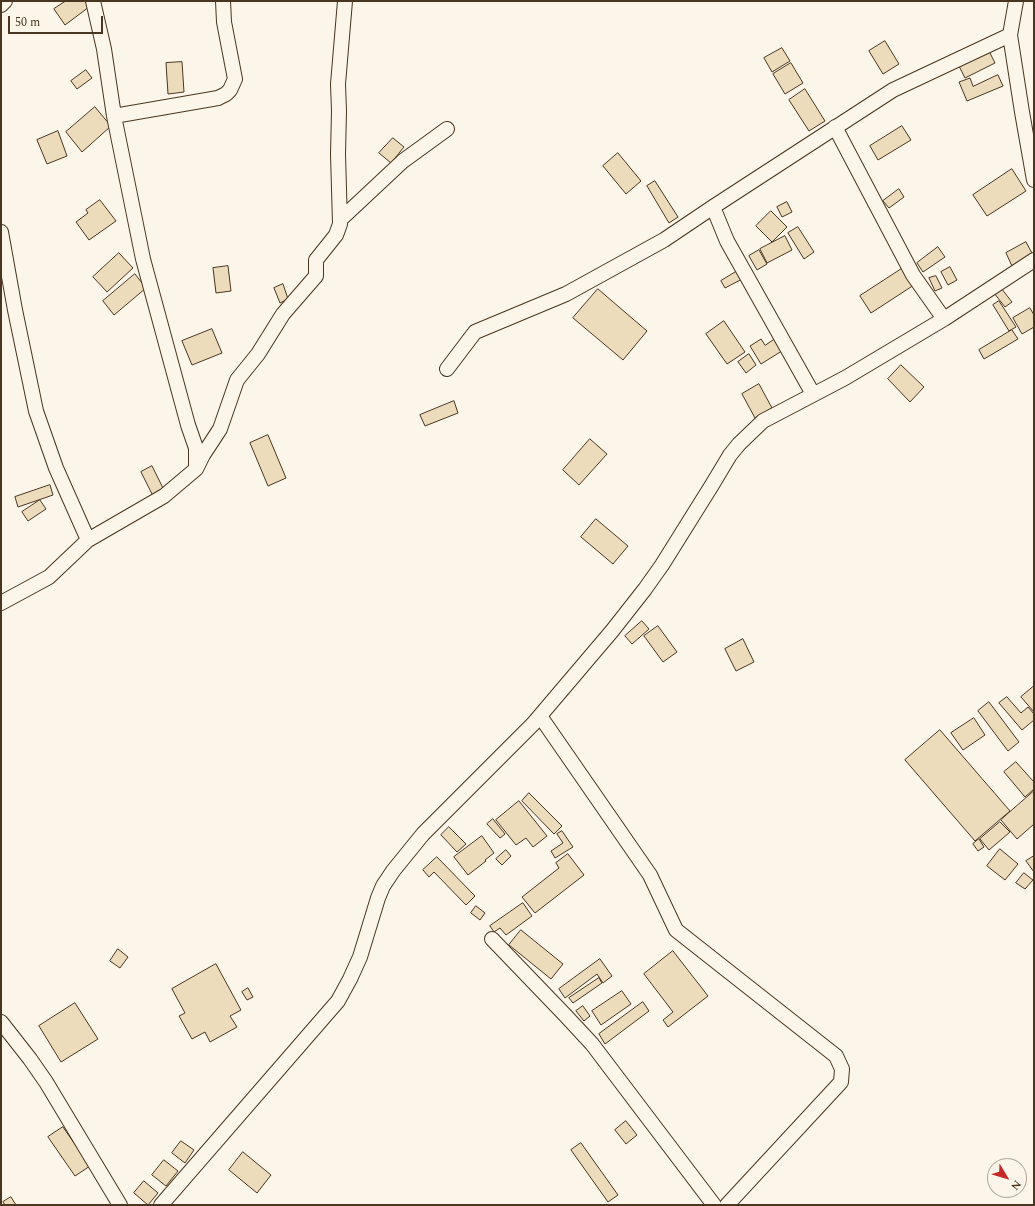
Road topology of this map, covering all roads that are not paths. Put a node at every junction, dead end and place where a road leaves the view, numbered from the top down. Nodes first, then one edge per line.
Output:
1 (5, 1) edge
2 (93, 1) edge
3 (223, 1) edge
4 (345, 1) edge
5 (1016, 1) edge
6 (1, 5) edge
7 (1010, 35) junction
8 (114, 116) junction
9 (835, 127) junction
10 (447, 129) dead end
11 (1034, 180) edge
12 (713, 206) junction
13 (341, 219) junction
14 (1, 232) edge
15 (1034, 260) edge
16 (944, 319) junction
17 (447, 369) dead end
18 (813, 394) junction
19 (196, 469) junction
20 (88, 540) junction
21 (1, 603) edge
22 (540, 716) junction
23 (492, 939) dead end
24 (1, 1022) edge
25 (120, 1205) edge
26 (161, 1205) edge
27 (714, 1205) edge
28 (727, 1205) edge

1 - 6 street
2 - 8 street
3 - 8 street
4 - 13 street
5 - 7 street
7 - 9 street
7 - 11 street
8 - 19 street
9 - 12 street
9 - 16 street
10 - 13 street
12 - 17 street
12 - 18 street
13 - 19 street
14 - 20 street
15 - 16 street
16 - 18 street
18 - 22 street
19 - 20 street
20 - 21 street
22 - 26 street
22 - 28 street
23 - 27 street
24 - 25 street

